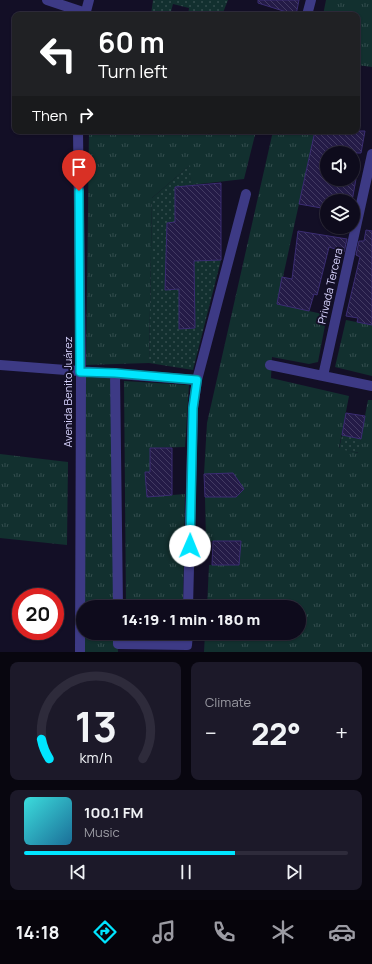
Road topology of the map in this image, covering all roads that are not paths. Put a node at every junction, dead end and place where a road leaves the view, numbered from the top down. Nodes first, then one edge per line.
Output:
1 (47, 0) edge
2 (89, 0) edge
3 (311, 0) edge
4 (80, 12) edge
5 (86, 12) edge
6 (308, 12) edge
7 (78, 134) edge
8 (372, 154) edge
9 (246, 194) dead end
10 (0, 365) edge
11 (270, 365) dead end
12 (80, 372) junction
13 (115, 373) junction
14 (323, 376) junction
15 (197, 380) junction
16 (372, 386) edge
17 (118, 600) edge
18 (188, 600) edge
19 (118, 640) edge
20 (187, 640) edge
21 (80, 652) edge

1 - 4 street
2 - 5 street
3 - 6 street
7 - 12 street, Avenida Benito Juárez
8 - 14 street, Privada Tercera
9 - 15 street
10 - 12 street
11 - 14 street
12 - 13 street
12 - 21 street, Avenida Benito Juárez
13 - 15 street
13 - 17 street
14 - 16 street
15 - 18 street
19 - 20 street

